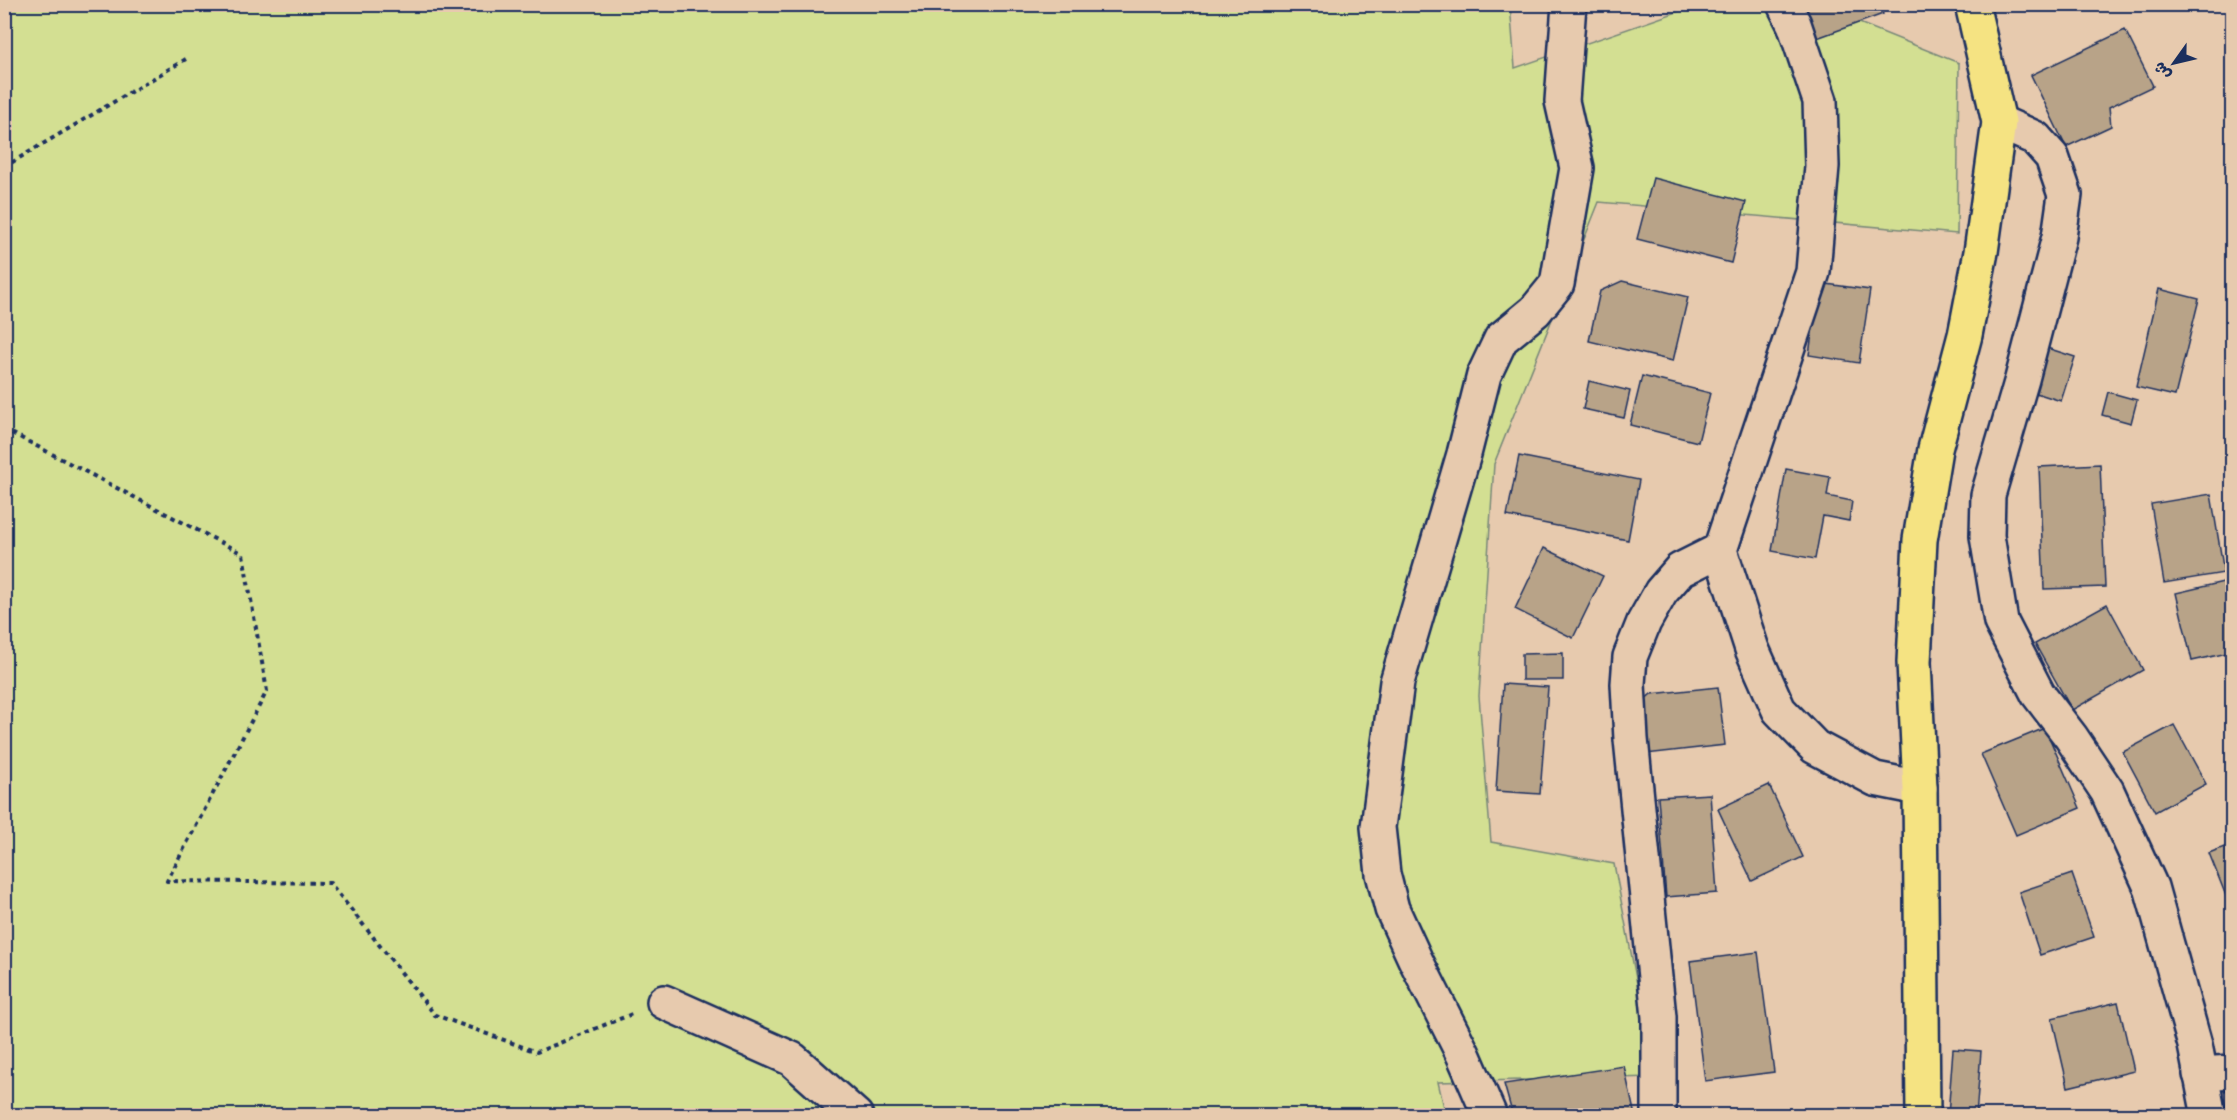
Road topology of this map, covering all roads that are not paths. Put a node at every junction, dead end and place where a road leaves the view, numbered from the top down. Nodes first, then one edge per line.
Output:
1 (1569, 4) edge
2 (1784, 4) edge
3 (1972, 4) edge
4 (1999, 122) junction
5 (1720, 550) junction
6 (1920, 788) junction
7 (664, 1002) road end
8 (2232, 1072) edge
9 (2200, 1074) junction
10 (856, 1116) edge
11 (1490, 1116) edge
12 (1659, 1116) edge
13 (1923, 1116) edge
14 (2209, 1116) edge

1 - 11 street
2 - 5 street
3 - 4 main road
4 - 6 main road
4 - 9 street
5 - 6 street
5 - 12 street
6 - 13 main road
7 - 10 street
8 - 9 street
9 - 14 street

